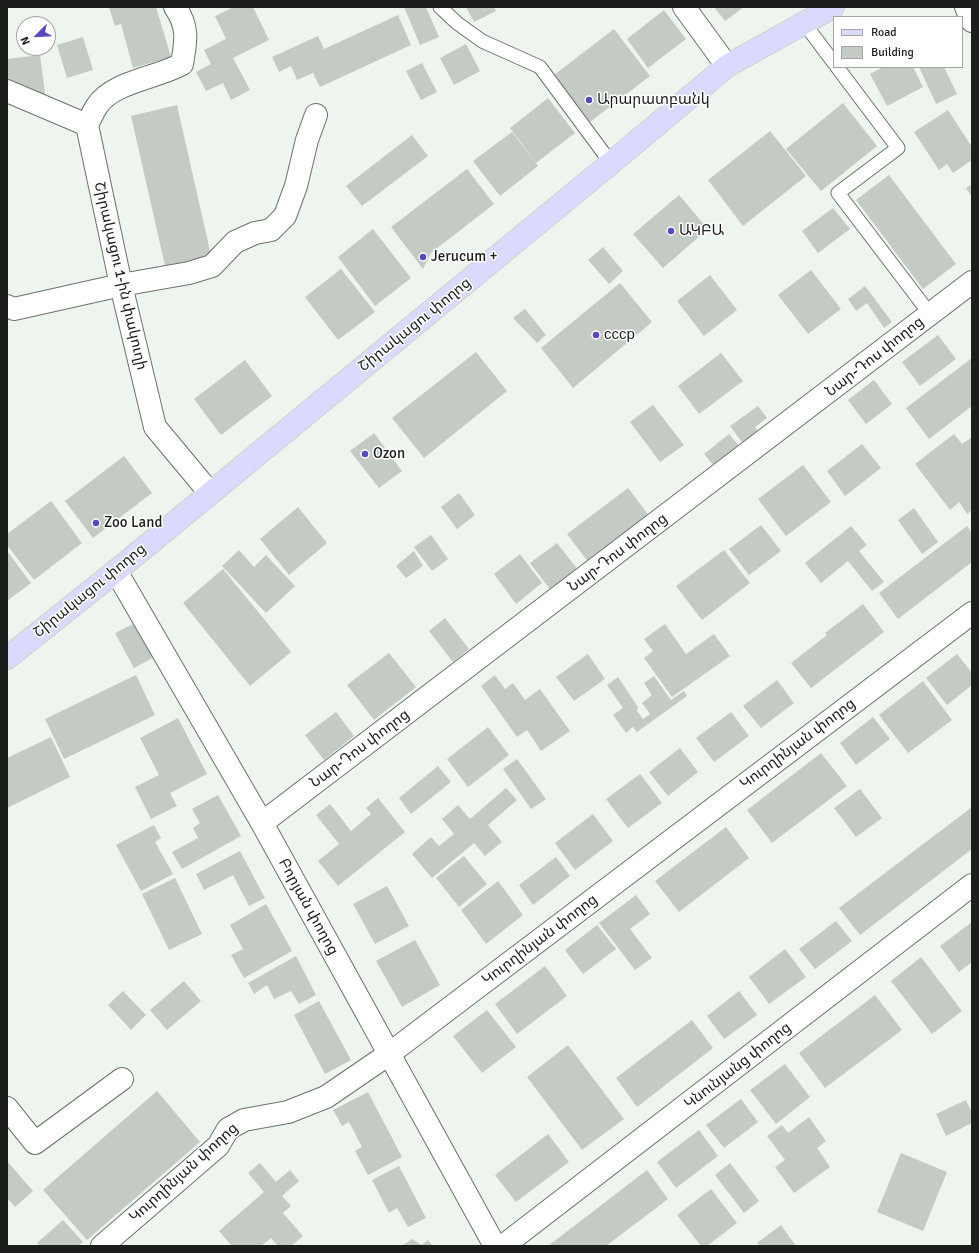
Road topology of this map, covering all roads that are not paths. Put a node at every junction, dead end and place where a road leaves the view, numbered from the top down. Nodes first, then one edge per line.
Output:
1 (175, 7) edge
2 (440, 7) edge
3 (684, 7) edge
4 (833, 7) edge
5 (966, 7) edge
6 (972, 21) edge
7 (804, 23) junction
8 (833, 62) edge
9 (727, 66) junction
10 (838, 68) edge
11 (7, 91) edge
12 (316, 115) dead end
13 (87, 125) junction
14 (611, 163) junction
15 (972, 282) edge
16 (120, 285) junction
17 (7, 306) edge
18 (930, 314) junction
19 (210, 493) junction
20 (116, 571) junction
21 (972, 613) edge
22 (7, 658) edge
23 (262, 823) junction
24 (972, 885) edge
25 (389, 1054) junction
26 (122, 1079) dead end
27 (7, 1108) edge
28 (102, 1246) edge
29 (495, 1246) edge
30 (503, 1246) edge

1 - 13 street
2 - 14 lane
3 - 9 street
4 - 7 main road, Շիրակացու փողոց
5 - 6 street
7 - 8 lane
7 - 9 main road, Շիրակացու փողոց
9 - 14 main road, Շիրակացու փողոց
10 - 18 lane
11 - 13 street
12 - 16 street
13 - 16 street, Շիրակացու 1-ին փակուղի
14 - 19 main road, Շիրակացու փողոց
15 - 18 street, Նար-Դոս փողոց
16 - 17 street
16 - 19 street, Շիրակացու 1-ին փակուղի
18 - 23 street, Նար-Դոս փողոց
19 - 20 main road, Շիրակացու փողոց
20 - 22 main road, Շիրակացու փողոց
20 - 23 street, Բորյան փողոց
21 - 25 street, Կուրղինյան փողոց
23 - 25 street, Բորյան փողոց
24 - 30 street, Կնունյանց փողոց
25 - 28 street, Կուրղինյան փողոց
25 - 29 street, Բորյան փողոց
26 - 27 street

